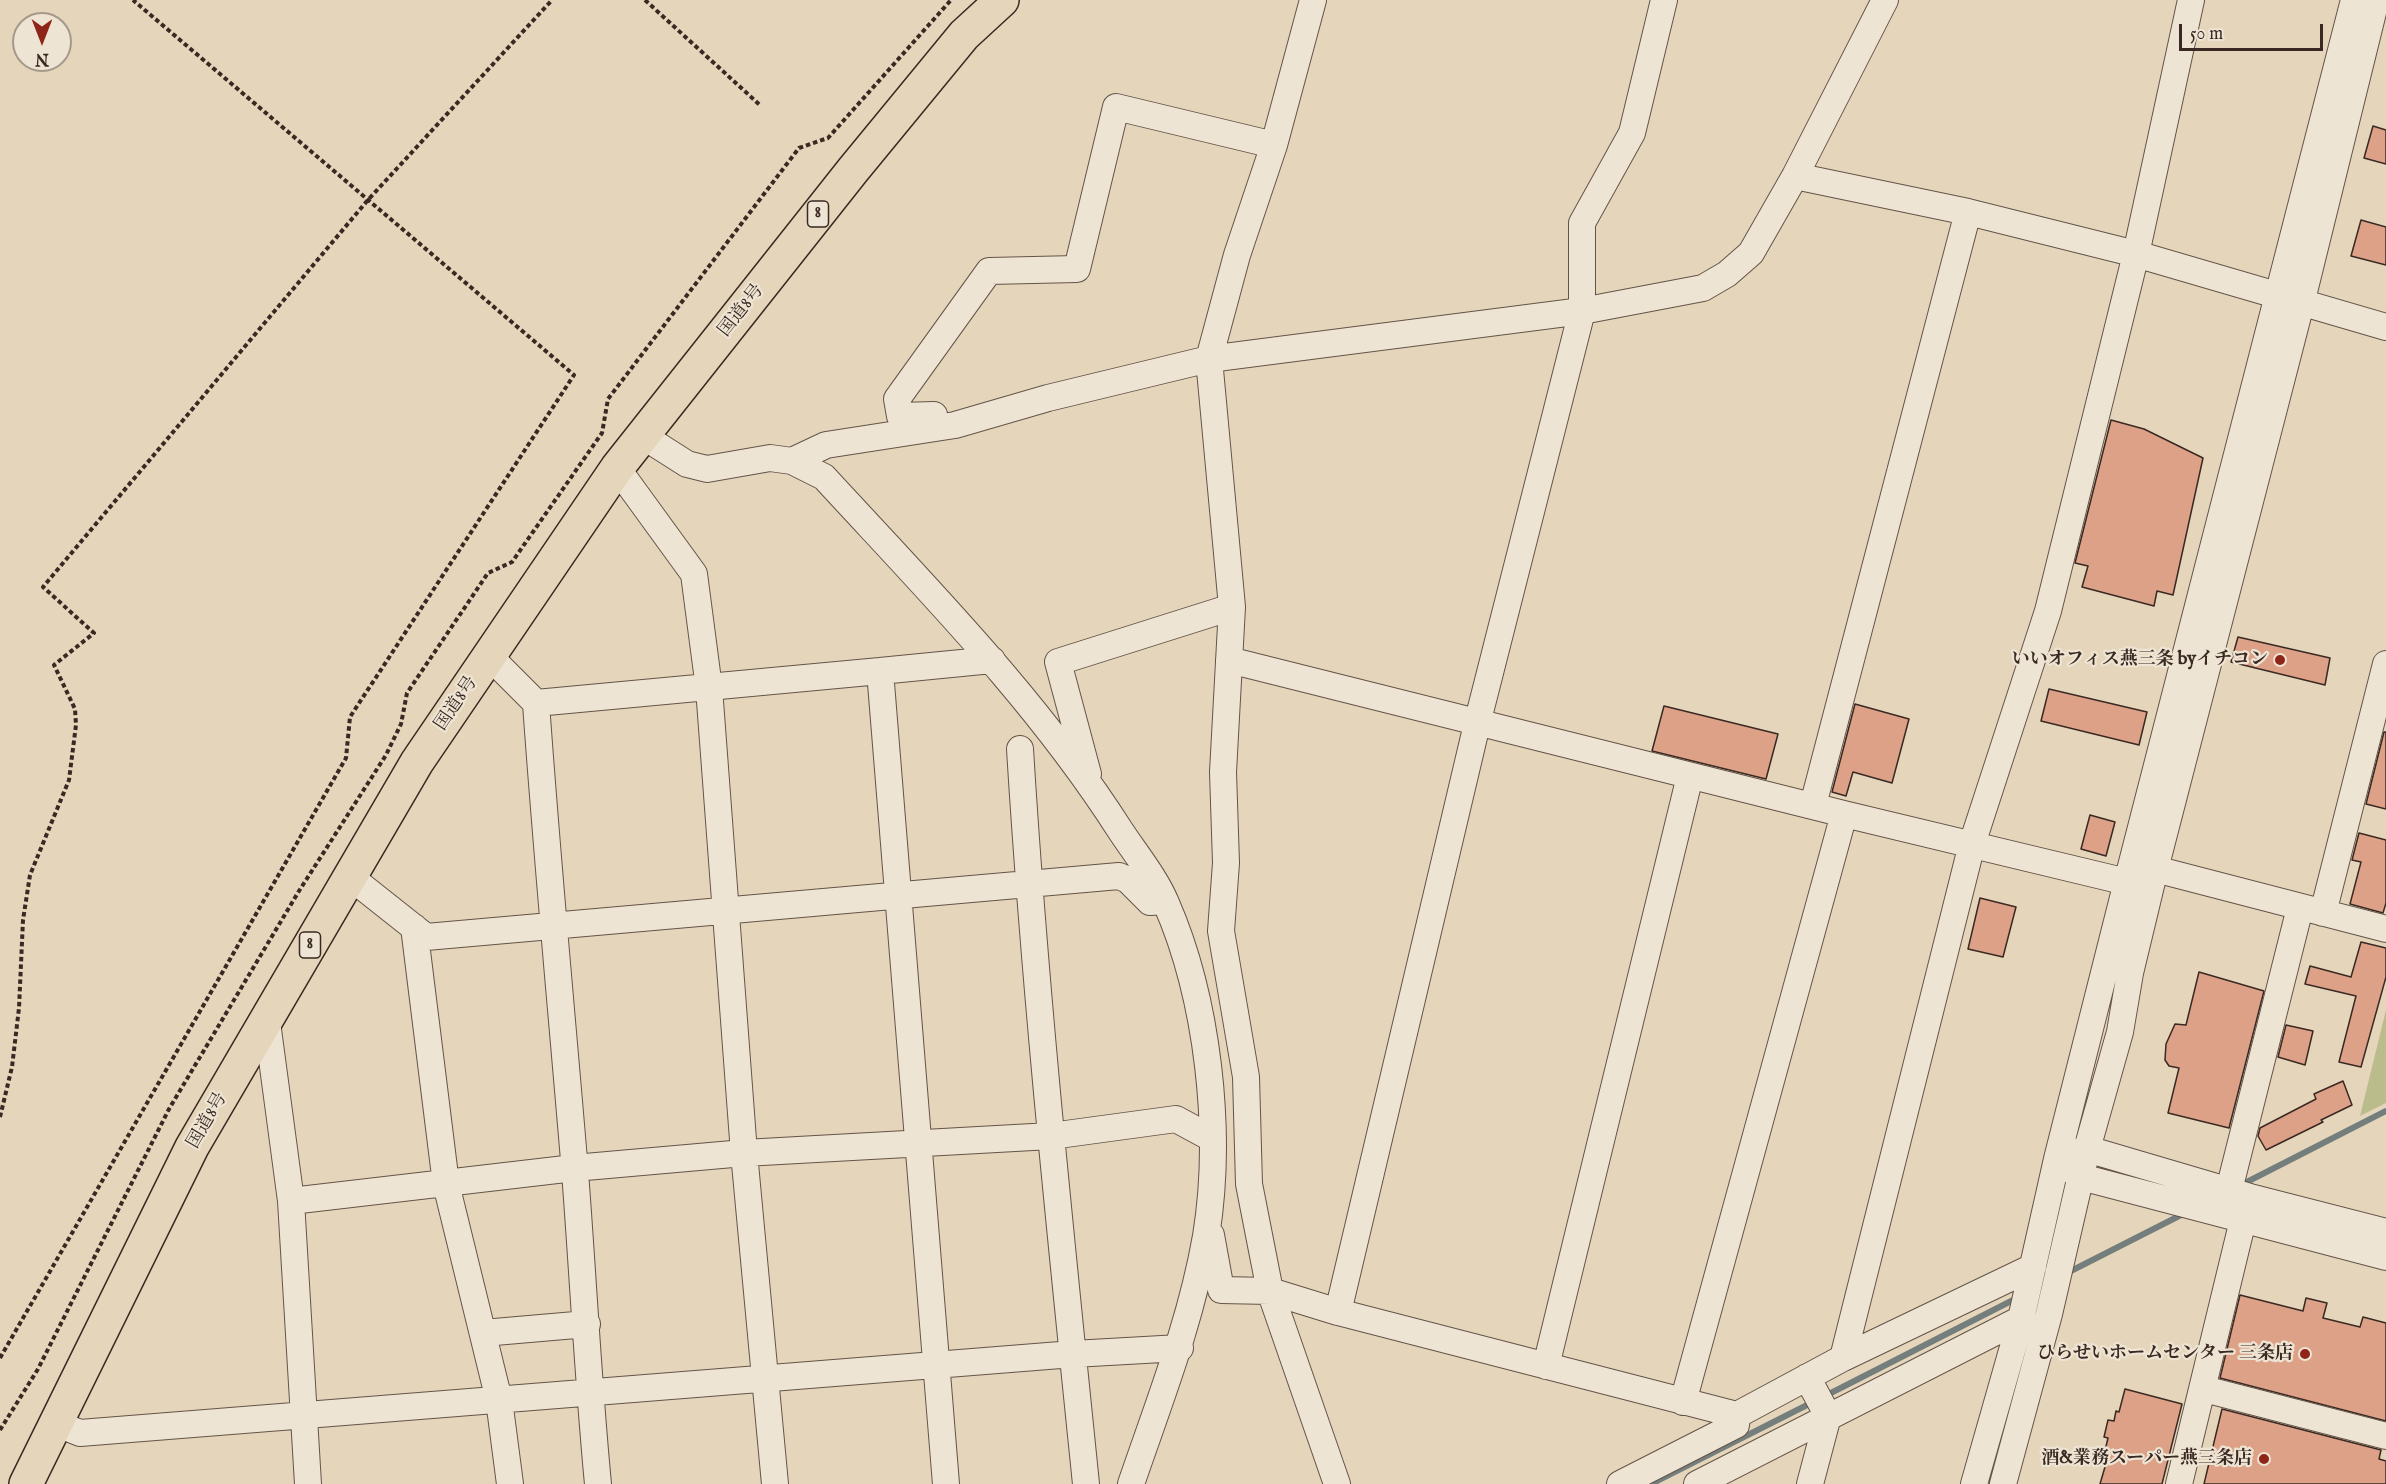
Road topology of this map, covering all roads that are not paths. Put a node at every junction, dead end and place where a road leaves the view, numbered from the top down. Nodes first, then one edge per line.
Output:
1 (1002, 0) edge
2 (1313, 0) edge
3 (1664, 0) edge
4 (1885, 0) edge
5 (2191, 0) edge
6 (2354, 0) edge
7 (2376, 0) edge
8 (1274, 145) junction
9 (1795, 176) junction
10 (1968, 213) junction
11 (2136, 254) junction
12 (2290, 300) junction
13 (1582, 310) junction
14 (2386, 327) edge
15 (1209, 359) junction
16 (961, 423) junction
17 (643, 436) junction
18 (792, 461) junction
19 (617, 468) junction
20 (1232, 607) junction
21 (489, 656) junction
22 (992, 660) junction
23 (1229, 660) junction
24 (2386, 664) edge
25 (880, 671) junction
26 (709, 688) junction
27 (536, 703) junction
28 (1478, 720) junction
29 (1020, 749) dead end
30 (1690, 776) junction
31 (1090, 783) junction
32 (1813, 806) junction
33 (1844, 814) junction
34 (1972, 844) junction
35 (2155, 869) junction
36 (350, 876) junction
37 (2127, 882) junction
38 (1028, 883) junction
39 (896, 896) junction
40 (1165, 901) junction
41 (726, 910) junction
42 (2312, 910) junction
43 (552, 925) junction
44 (414, 927) junction
45 (2386, 929) edge
46 (267, 1022) junction
47 (1051, 1136) junction
48 (1213, 1139) junction
49 (917, 1143) junction
50 (2087, 1149) junction
51 (744, 1153) junction
52 (2057, 1158) junction
53 (574, 1168) junction
54 (2081, 1177) junction
55 (446, 1184) junction
56 (2231, 1198) junction
57 (291, 1201) junction
58 (1208, 1214) junction
59 (2386, 1232) edge
60 (2386, 1257) edge
61 (2033, 1267) junction
62 (1270, 1291) junction
63 (1338, 1312) junction
64 (2021, 1318) junction
65 (587, 1324) junction
66 (483, 1333) junction
67 (1180, 1348) junction
68 (1073, 1354) junction
69 (1843, 1358) junction
70 (936, 1365) junction
71 (1546, 1366) junction
72 (766, 1378) junction
73 (1810, 1382) junction
74 (2204, 1389) junction
75 (589, 1393) junction
76 (499, 1400) junction
77 (1683, 1402) junction
78 (1826, 1413) junction
79 (1737, 1415) junction
80 (304, 1417) junction
81 (55, 1423) junction
82 (2386, 1436) edge
83 (26, 1484) edge
84 (308, 1484) edge
85 (510, 1484) edge
86 (598, 1484) edge
87 (775, 1484) edge
88 (946, 1484) edge
89 (1086, 1484) edge
90 (1131, 1484) edge
91 (1337, 1484) edge
92 (1620, 1484) edge
93 (1697, 1484) edge
94 (1810, 1484) edge
95 (1974, 1484) edge
96 (2002, 1484) edge
97 (2179, 1484) edge

1 - 17 highway, 国道8号 / 8
2 - 8 street
3 - 13 street
4 - 9 street
5 - 11 street
6 - 12 street
7 - 12 street
8 - 15 street
8 - 16 street
9 - 10 street
9 - 13 street
10 - 11 street
10 - 32 street
11 - 12 street
11 - 34 street
12 - 14 street
12 - 35 street
12 - 37 street
13 - 15 street
13 - 28 street
15 - 16 street
15 - 20 street
16 - 18 street
17 - 18 street
17 - 19 highway, 国道8号 / 8
18 - 22 street
19 - 21 highway, 国道8号 / 8
19 - 26 street
20 - 23 street
20 - 31 street
21 - 27 street
21 - 36 highway, 国道8号 / 8
22 - 25 street
22 - 31 street
23 - 28 street
23 - 62 street
24 - 42 street
25 - 26 street
25 - 39 street
26 - 27 street
26 - 41 street
27 - 43 street
28 - 30 street
28 - 63 street
29 - 38 street
30 - 32 street
30 - 71 street
31 - 40 street
32 - 33 street
33 - 34 street
33 - 77 street
34 - 37 street
34 - 69 street
35 - 37 street
35 - 42 street
35 - 50 street
36 - 44 street
36 - 46 highway, 国道8号 / 8
37 - 52 street
38 - 39 street
38 - 40 street
38 - 47 street
39 - 41 street
39 - 49 street
40 - 48 street
41 - 43 street
41 - 51 street
42 - 45 street
42 - 56 street
43 - 44 street
43 - 53 street
44 - 55 street
46 - 57 street
46 - 81 highway, 国道8号 / 8
47 - 48 street
47 - 49 street
47 - 68 street
48 - 58 street
49 - 51 street
49 - 70 street
50 - 52 street
50 - 54 street
50 - 56 street
51 - 53 street
51 - 72 street
52 - 54 street
52 - 61 street
53 - 55 street
53 - 65 street
54 - 56 street
54 - 96 street
55 - 57 street
55 - 66 street
56 - 59 street
56 - 60 street
56 - 74 street
57 - 80 street
58 - 62 street
58 - 67 street
61 - 64 street
61 - 69 street
62 - 63 street
62 - 91 street
63 - 71 street
64 - 78 street
64 - 95 street
65 - 66 street
65 - 75 street
66 - 76 street
67 - 68 street
67 - 90 street
68 - 70 street
68 - 89 street
69 - 73 street
70 - 72 street
70 - 88 street
71 - 77 street
72 - 75 street
72 - 87 street
73 - 78 street
73 - 79 street
74 - 82 street
74 - 97 street
75 - 76 street
75 - 86 street
76 - 80 street
76 - 85 street
77 - 79 street
78 - 93 street
78 - 94 street
79 - 92 street
80 - 81 street
80 - 84 street
81 - 83 highway, 国道8号 / 8

